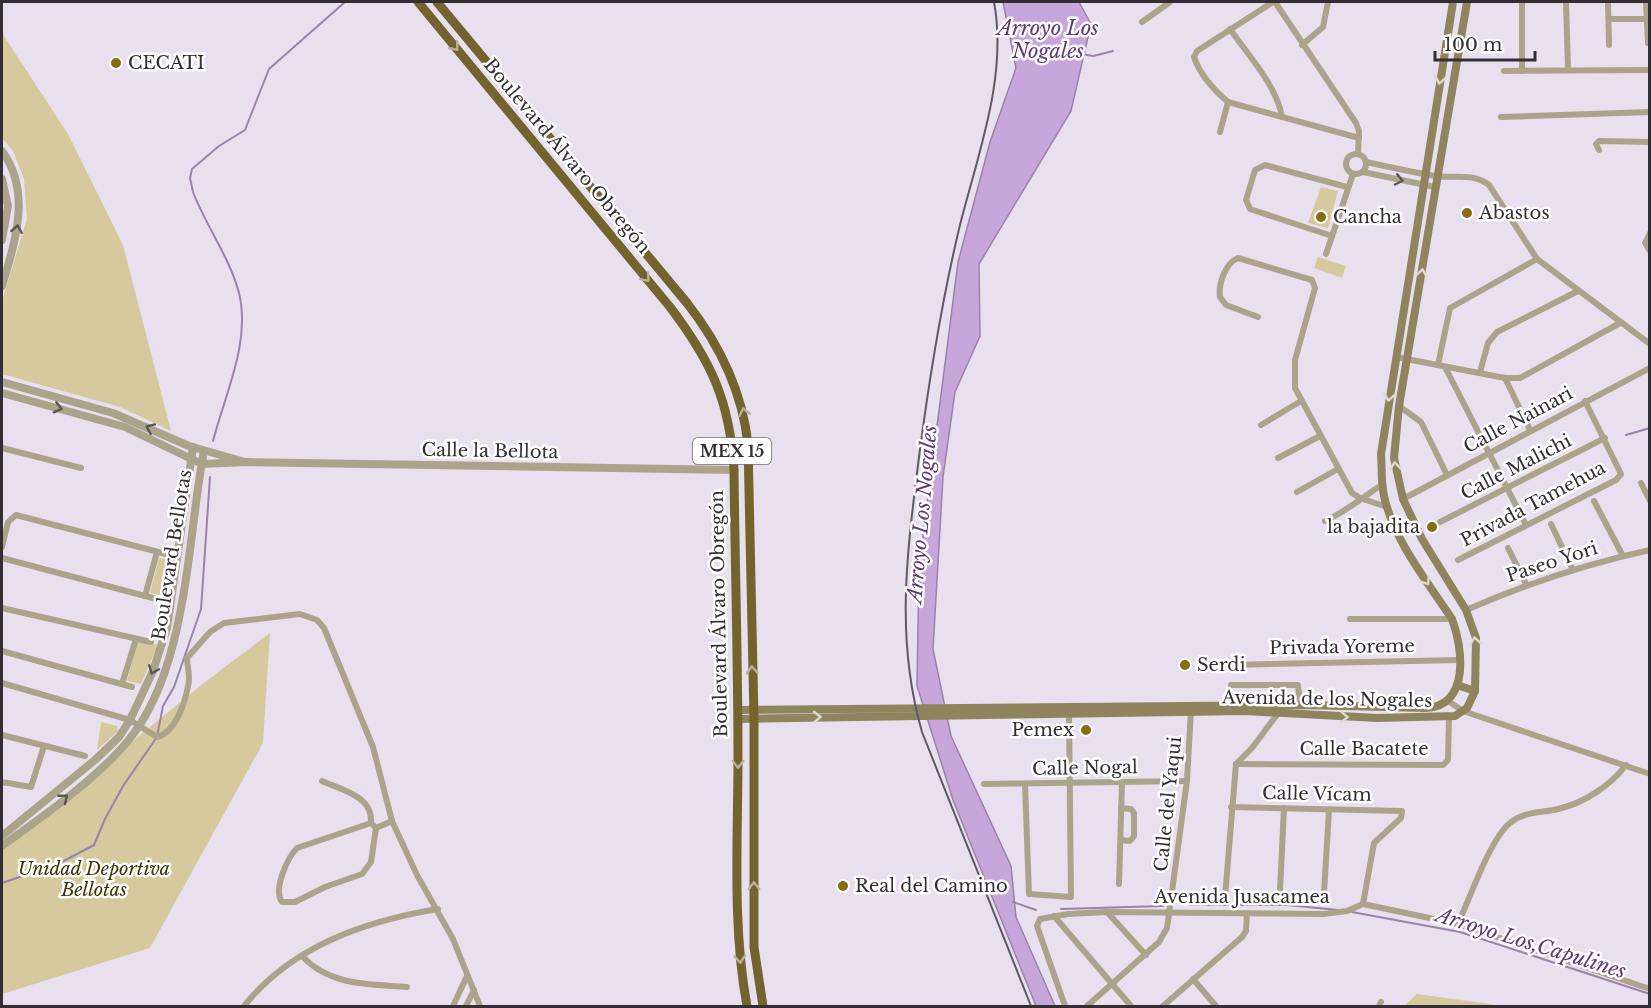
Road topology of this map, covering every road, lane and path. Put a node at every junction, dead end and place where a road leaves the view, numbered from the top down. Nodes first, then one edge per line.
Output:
1 (418, 2) edge
2 (437, 2) edge
3 (1170, 2) edge
4 (1274, 2) edge
5 (1328, 2) edge
6 (1454, 2) edge
7 (1467, 2) edge
8 (1522, 2) edge
9 (1566, 2) edge
10 (1608, 2) edge
11 (1646, 2) edge
12 (1609, 19) junction
13 (1648, 19) edge
14 (1142, 22) dead end
15 (1230, 29) junction
16 (1648, 43) dead end
17 (1302, 45) junction
18 (1609, 45) dead end
19 (1522, 70) junction
20 (1568, 70) junction
21 (1650, 70) edge
22 (1504, 71) dead end
23 (1228, 102) junction
24 (1650, 112) edge
25 (1282, 117) junction
26 (1501, 117) dead end
27 (1221, 132) dead end
28 (1359, 138) junction
29 (1650, 142) edge
30 (1599, 150) dead end
31 (2, 151) edge
32 (1358, 154) junction
33 (1366, 162) junction
34 (1363, 172) junction
35 (1353, 174) junction
36 (1425, 174) junction
37 (1438, 177) junction
38 (2, 178) edge
39 (1423, 184) junction
40 (1347, 187) junction
41 (1435, 187) junction
42 (1650, 233) edge
43 (1332, 236) junction
44 (2, 240) edge
45 (1650, 251) edge
46 (1326, 254) dead end
47 (1537, 260) junction
48 (2, 286) edge
49 (1578, 291) junction
50 (1258, 317) dead end
51 (1620, 323) junction
52 (1650, 344) edge
53 (1396, 357) junction
54 (1407, 359) junction
55 (1442, 366) junction
56 (1650, 368) edge
57 (1480, 372) junction
58 (1505, 378) junction
59 (2, 382) edge
60 (2, 393) edge
61 (1301, 401) junction
62 (1585, 401) junction
63 (1399, 406) junction
64 (1260, 425) dead end
65 (1530, 430) junction
66 (1320, 436) junction
67 (1605, 438) junction
68 (193, 447) junction
69 (2, 448) edge
70 (204, 451) junction
71 (1488, 453) junction
72 (1278, 458) dead end
73 (191, 460) junction
74 (246, 462) junction
75 (202, 464) junction
76 (81, 468) dead end
77 (1338, 469) junction
78 (734, 470) junction
79 (1448, 475) junction
80 (1641, 483) dead end
81 (1383, 484) junction
82 (1508, 489) junction
83 (1297, 492) dead end
84 (1360, 498) junction
85 (1402, 499) junction
86 (1594, 501) dead end
87 (1650, 501) edge
88 (1387, 507) junction
89 (1325, 521) dead end
90 (1440, 522) dead end
91 (1551, 524) dead end
92 (1526, 525) junction
93 (2, 548) edge
94 (1508, 548) dead end
95 (1650, 550) edge
96 (157, 552) junction
97 (174, 556) junction
98 (1623, 556) junction
99 (2, 558) edge
100 (188, 558) junction
101 (1458, 560) dead end
102 (1572, 568) junction
103 (1526, 584) junction
104 (145, 596) junction
105 (168, 601) junction
106 (182, 604) junction
107 (2, 608) edge
108 (1466, 610) junction
109 (1350, 619) dead end
110 (1452, 619) junction
111 (136, 639) junction
112 (151, 642) dead end
113 (162, 644) junction
114 (173, 646) junction
115 (2, 651) edge
116 (1460, 660) junction
117 (1224, 664) dead end
118 (2, 683) edge
119 (122, 684) junction
120 (1231, 685) dead end
121 (1457, 685) junction
122 (132, 687) dead end
123 (1475, 691) junction
124 (1448, 701) junction
125 (1300, 705) junction
126 (1191, 710) junction
127 (949, 711) junction
128 (1463, 711) junction
129 (1280, 712) junction
130 (738, 714) junction
131 (754, 714) junction
132 (1069, 714) junction
133 (1449, 717) junction
134 (130, 720) junction
135 (139, 726) junction
136 (2, 735) edge
137 (44, 746) junction
138 (85, 756) dead end
139 (95, 760) junction
140 (105, 764) junction
141 (1236, 764) junction
142 (1626, 765) junction
143 (1650, 774) edge
144 (322, 781) dead end
145 (1187, 781) junction
146 (2, 782) edge
147 (1122, 782) junction
148 (1069, 783) junction
149 (984, 784) dead end
150 (1025, 784) junction
151 (40, 806) junction
152 (1232, 807) junction
153 (1121, 808) junction
154 (1284, 808) junction
155 (1329, 810) junction
156 (46, 813) junction
157 (392, 821) junction
158 (373, 825) junction
159 (2, 836) edge
160 (1120, 840) junction
161 (2, 846) edge
162 (1119, 884) dead end
163 (1280, 890) dead end
164 (1324, 893) dead end
165 (1225, 897) dead end
166 (1363, 904) junction
167 (438, 909) junction
168 (1107, 912) junction
169 (1171, 912) junction
170 (1247, 914) junction
171 (1054, 916) junction
172 (1458, 924) junction
173 (1146, 955) junction
174 (302, 956) junction
175 (467, 976) junction
176 (1193, 979) junction
177 (1112, 984) junction
178 (407, 987) dead end
179 (1650, 989) edge
180 (474, 990) junction
181 (244, 1006) edge
182 (453, 1006) edge
183 (466, 1006) edge
184 (480, 1006) edge
185 (747, 1006) edge
186 (763, 1006) edge
187 (1065, 1006) edge
188 (1087, 1006) edge
189 (1131, 1006) edge
190 (1163, 1006) edge
191 (1216, 1006) edge

1 -> 78 highway, Boulevard Álvaro Obregón / MEX 15
131 -> 2 highway, Boulevard Álvaro Obregón / MEX 15
3 - 14 street
4 - 15 street
4 - 17 street
5 - 17 street
6 -> 36 main road, Avenida de los Nogales
7 - 37 main road
8 - 19 street
9 - 20 street
10 - 12 street
11 - 13 street
12 - 13 street
12 - 18 street
13 - 16 street
15 - 23 street
15 - 25 street
17 - 28 street
19 - 20 street
19 - 22 street
20 - 21 street
23 - 25 street
23 - 27 street
24 - 26 street
25 - 28 street
28 - 32 street
29 - 30 street
48 -> 31 street
32 - 33 street
32 - 35 street
33 - 34 street
33 - 36 street
34 - 35 street
34 -> 39 street
35 - 40 street
36 - 37 street
36 - 39 main road, Avenida de los Nogales
37 - 41 main road
37 - 47 street
38 - 44 street
39 - 41 street
39 - 53 main road, Avenida de los Nogales
40 - 43 street
40 - 43 street
54 -> 41 main road
42 - 45 street
43 - 46 street
47 - 49 street
47 - 55 street
49 - 51 street
49 - 57 street
50 - 61 street
51 - 52 street
51 - 58 street
53 - 54 street
53 -> 81 main road, Avenida de los Nogales
54 - 55 street
54 - 63 main road
55 - 57 street
55 - 71 street
56 - 62 street, Calle Nainari
57 - 58 street
58 - 65 street
68 -> 59 street, Calle la Bellota
60 -> 73 street
61 - 64 street
61 - 66 street
62 - 65 street, Calle Nainari
62 - 67 street
63 - 79 street
85 -> 63 main road
65 - 71 street, Calle Nainari
66 - 72 street
66 - 77 street
67 - 82 street, Calle Malichi
67 - 92 street, Privada Tamehua
68 - 70 street, Calle la Bellota
68 - 73 street, Boulevard Bellotas
69 - 76 street
70 - 74 street, Calle la Bellota
70 - 75 street, Boulevard Bellotas
71 - 79 street, Calle Nainari
71 - 82 street
73 - 75 street
73 - 97 street, Boulevard Bellotas
74 - 75 street, Calle la Bellota
74 - 78 street, Calle la Bellota
75 - 100 street, Boulevard Bellotas
77 - 83 street
77 - 84 street
78 - 130 highway, Boulevard Álvaro Obregón / MEX 15
79 - 85 street, Calle Nainari
80 - 87 street
81 - 84 street
81 - 88 main road, Avenida de los Nogales
82 - 90 street, Calle Malichi
82 - 92 street
84 - 88 street
84 - 89 street
85 - 108 main road
86 - 98 street
88 -> 110 main road, Avenida de los Nogales
91 - 102 street
92 - 101 street, Privada Tamehua
93 - 96 street
94 - 103 street
95 - 98 street, Paseo Yori
96 - 97 street
96 - 104 street
97 - 100 street
97 - 105 street, Boulevard Bellotas
98 - 102 street, Paseo Yori
99 - 104 street
100 - 106 street, Boulevard Bellotas
102 - 103 street, Paseo Yori
103 - 108 street, Paseo Yori
104 - 105 street
105 - 106 street
105 - 113 street, Boulevard Bellotas
106 - 114 street, Boulevard Bellotas
107 - 111 street
123 -> 108 main road
109 - 110 street
110 - 116 main road, Avenida de los Nogales
111 - 112 street
111 - 119 street
113 - 114 street
113 -> 134 street, Boulevard Bellotas
114 - 135 street, Boulevard Bellotas
115 - 119 street
116 - 117 street, Privada Yoreme
116 - 121 main road, Avenida de los Nogales
118 - 134 street
119 - 122 street
120 - 125 street
121 - 123 main road
121 - 124 main road, Avenida de los Nogales
123 - 128 main road
124 - 125 main road, Avenida de los Nogales
124 - 128 street
125 - 126 main road, Avenida de los Nogales
126 - 127 main road, Avenida de los Nogales
126 - 129 main road, Avenida de los Nogales
126 - 132 main road, Avenida de los Nogales
126 - 145 street, Calle del Yaqui
127 - 131 main road, Avenida de los Nogales
127 - 132 main road, Avenida de los Nogales
128 - 133 main road, Avenida de los Nogales
128 - 142 street
129 -> 133 main road, Avenida de los Nogales
129 - 141 street
130 - 131 main road, Avenida de los Nogales
130 -> 185 highway, Boulevard Álvaro Obregón / MEX 15
186 -> 131 highway, Boulevard Álvaro Obregón / MEX 15
132 - 148 street
133 - 141 street, Calle Bacatete
134 - 135 street
134 - 139 street, Boulevard Bellotas
135 - 140 street, Boulevard Bellotas
135 - 157 street
136 - 137 street
137 - 138 street
137 - 146 street
139 - 140 street
139 - 151 street, Boulevard Bellotas
156 -> 140 street, Boulevard Bellotas
141 - 152 street
142 - 143 street
142 - 172 street
144 - 158 street
145 - 147 street, Calle Nogal
145 - 169 street, Calle del Yaqui
147 - 148 street, Calle Nogal
147 - 153 street
148 - 150 street, Calle Nogal
148 - 150 street
149 - 150 street, Calle Nogal
151 - 156 street
151 - 159 street, Boulevard Bellotas
152 - 154 street, Calle Vícam
152 - 165 street
153 - 160 street
153 - 160 street
154 - 155 street, Calle Vícam
154 - 163 street
155 - 164 street
155 - 166 street, Calle Vícam
156 - 161 street, Boulevard Bellotas
157 - 158 street
157 - 167 street
158 - 158 street
160 - 162 street
166 - 170 street, Avenida Jusacamea
166 - 172 street, Avenida Jusacamea
167 - 174 street
167 - 175 street
168 - 169 street, Avenida Jusacamea
168 - 171 street, Avenida Jusacamea
168 - 173 street
169 - 170 street, Avenida Jusacamea
169 - 173 street, Calle del Yaqui
170 - 176 street
171 - 177 street
171 - 187 street, Avenida Jusacamea
172 - 179 street, Avenida Jusacamea
173 - 177 street, Calle del Yaqui
174 - 178 street
174 - 181 street
175 - 180 street
175 - 182 street
176 - 190 street
176 - 191 street
177 - 188 street, Calle del Yaqui
177 - 189 street
180 - 183 street
180 - 184 street

